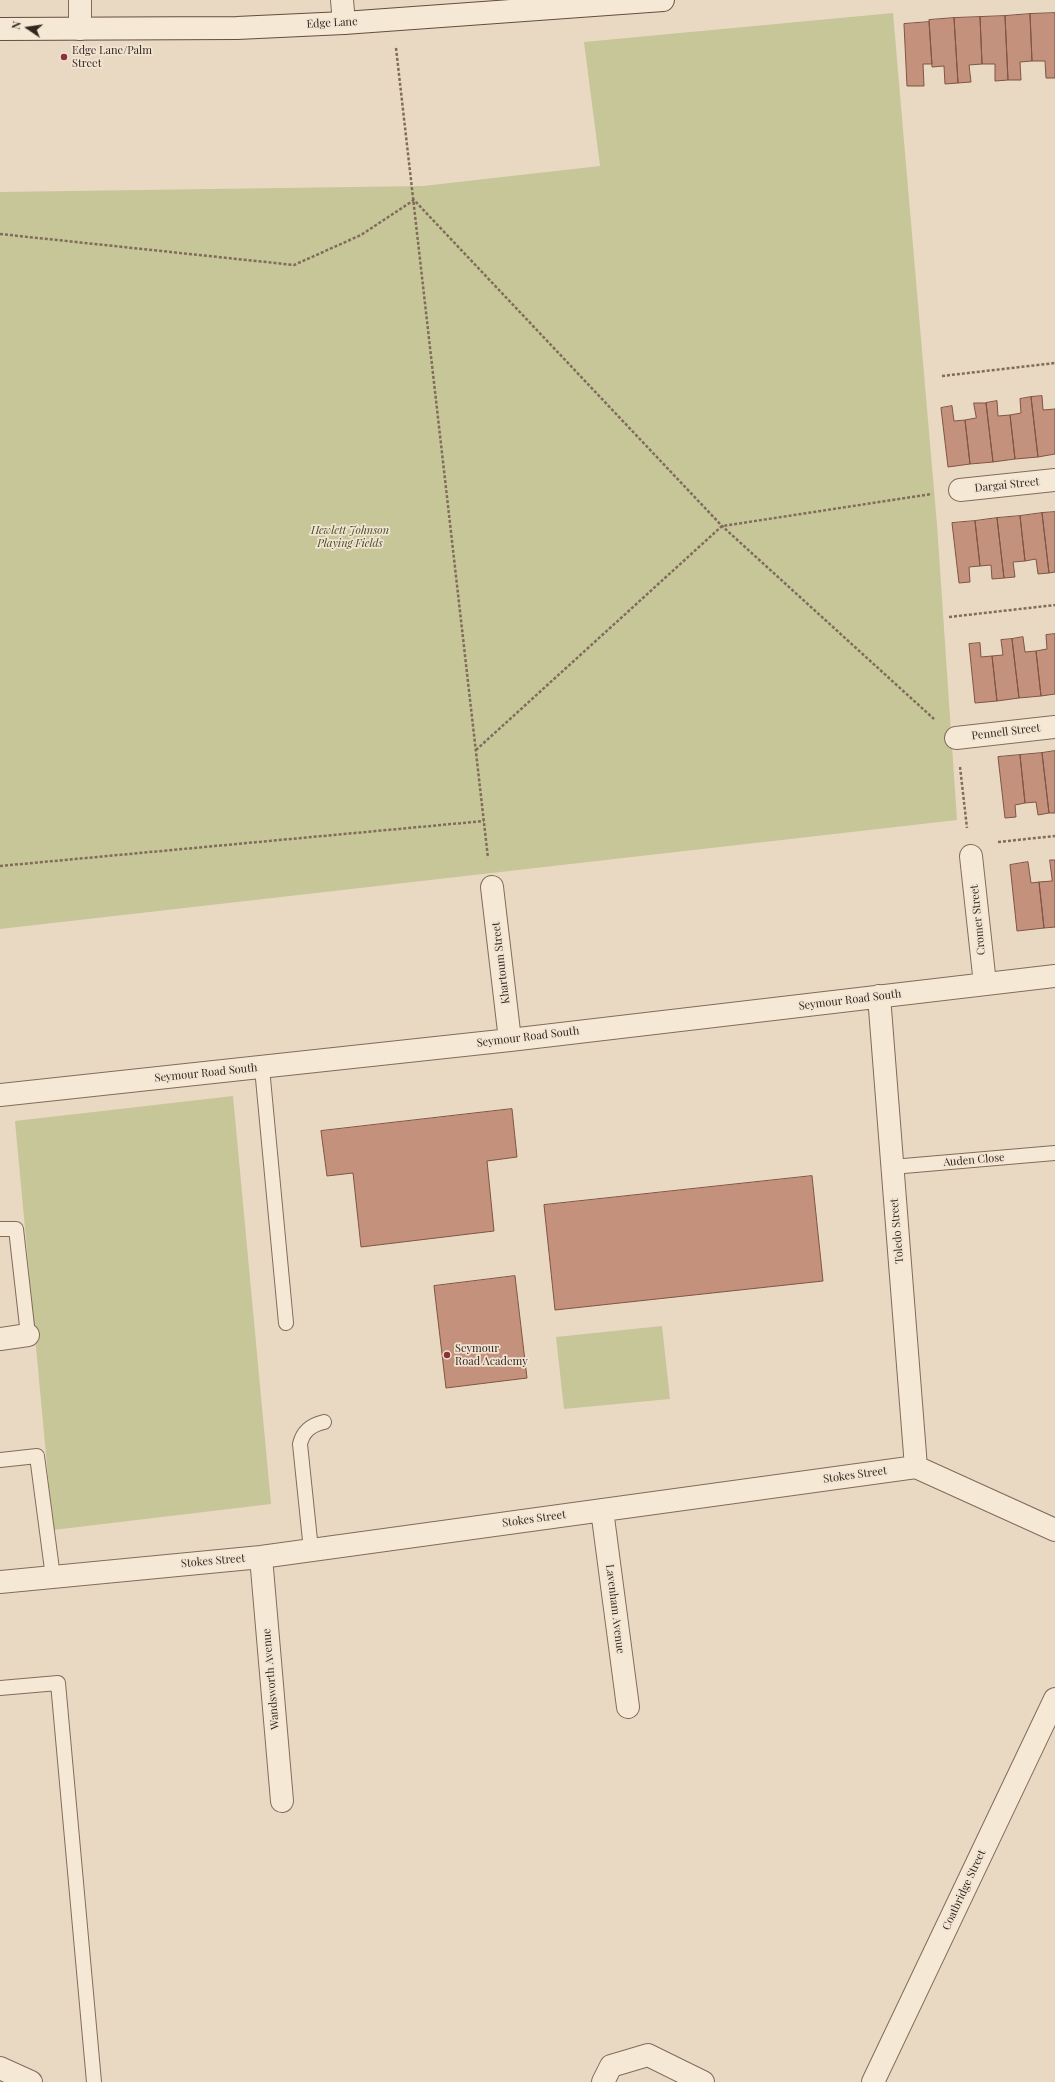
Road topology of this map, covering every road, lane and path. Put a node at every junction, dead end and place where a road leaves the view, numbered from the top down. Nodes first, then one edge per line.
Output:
1 (80, 0) edge
2 (342, 0) edge
3 (663, 0) edge
4 (393, 20) junction
5 (344, 23) junction
6 (0, 29) edge
7 (80, 29) junction
8 (414, 200) junction
9 (0, 234) edge
10 (1055, 363) edge
11 (942, 376) dead end
12 (1055, 480) edge
13 (960, 490) joint
14 (722, 526) junction
15 (1055, 605) edge
16 (949, 617) dead end
17 (1055, 727) edge
18 (956, 738) junction
19 (476, 750) junction
20 (484, 821) junction
21 (1055, 836) edge
22 (970, 851) junction
23 (0, 866) edge
24 (492, 886) joint
25 (1055, 976) edge
26 (985, 984) junction
27 (879, 996) junction
28 (510, 1040) junction
29 (262, 1068) junction
30 (0, 1095) edge
31 (1055, 1153) edge
32 (892, 1167) junction
33 (0, 1229) edge
34 (286, 1323) dead end
35 (28, 1335) joint
36 (0, 1339) edge
37 (324, 1422) dead end
38 (0, 1460) edge
39 (916, 1467) junction
40 (602, 1510) junction
41 (1055, 1530) edge
42 (311, 1550) junction
43 (261, 1557) junction
44 (53, 1577) junction
45 (0, 1582) edge
46 (0, 1688) edge
47 (1055, 1699) edge
48 (628, 1707) dead end
49 (282, 1802) dead end
50 (0, 2068) edge
51 (31, 2082) edge
52 (94, 2082) edge
53 (603, 2082) edge
54 (703, 2082) edge
55 (873, 2082) edge

1 - 7 street
2 - 5 street
3 - 4 street, Edge Lane
4 - 5 street, Edge Lane
4 - 8 path
5 - 7 street, Edge Lane
6 - 7 street, Edge Lane
8 - 9 path
8 - 14 path
8 - 19 path
10 - 11 path
12 - 13 street, Dargai Street
13 - 14 path
14 - 18 path
14 - 19 path
15 - 16 path
17 - 18 street, Pennell Street
18 - 22 path
19 - 20 path
20 - 23 path
20 - 24 path
21 - 22 path
22 - 26 street, Cromer Street
24 - 28 street, Khartoum Street
25 - 26 street, Seymour Road South
26 - 27 street, Seymour Road South
27 - 28 street, Seymour Road South
27 - 32 street, Toledo Street
28 - 29 street, Seymour Road South
29 - 30 street, Seymour Road South
29 - 34 lane
31 - 32 lane, Auden Close
32 - 39 street, Toledo Street
33 - 35 lane
35 - 36 street
37 - 42 lane
38 - 44 lane
39 - 40 street, Stokes Street
39 - 41 street
40 - 42 street, Stokes Street
40 - 48 street, Lavenham Avenue
42 - 43 street, Stokes Street
43 - 44 street, Stokes Street
43 - 49 street, Wandsworth Avenue
44 - 45 street, Stokes Street
46 - 52 lane
47 - 55 street, Coatbridge Street
50 - 51 street
53 - 54 street

